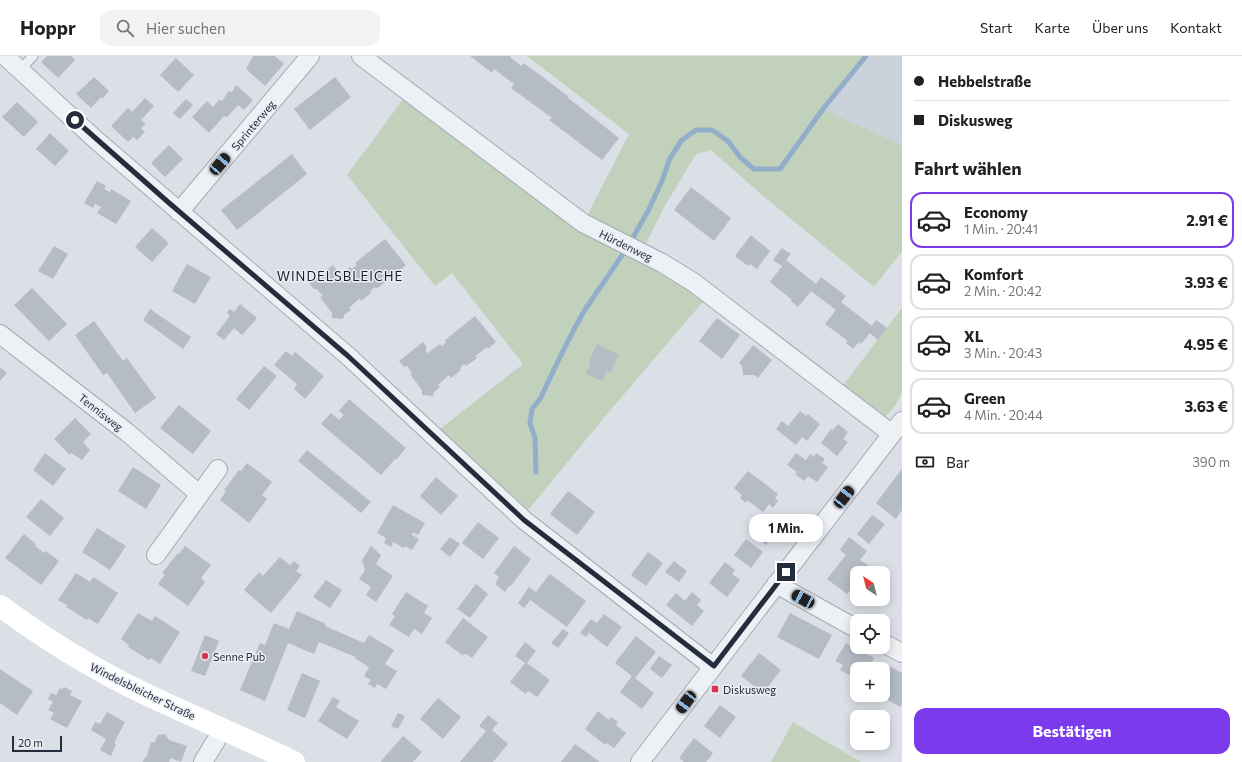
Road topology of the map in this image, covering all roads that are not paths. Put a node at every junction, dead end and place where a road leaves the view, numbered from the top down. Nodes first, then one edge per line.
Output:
1 (5, 56) edge
2 (32, 56) edge
3 (310, 56) edge
4 (361, 56) edge
5 (20, 70) junction
6 (179, 212) junction
7 (0, 334) edge
8 (897, 427) edge
9 (218, 469) dead end
10 (199, 494) junction
11 (156, 554) dead end
12 (776, 584) junction
13 (0, 606) edge
14 (850, 625) edge
15 (890, 647) edge
16 (902, 653) edge
17 (714, 666) junction
18 (223, 729) junction
19 (203, 762) edge
20 (294, 762) edge
21 (640, 762) edge

1 - 5 street
2 - 5 lane
3 - 6 street, Sprinterweg
4 - 8 street, Hürdenweg
5 - 6 street
6 - 17 street
7 - 10 street, Tennisweg
8 - 12 street
9 - 10 street
10 - 11 street
12 - 14 street
12 - 17 street
13 - 18 main road, Windelsbleicher Straße
15 - 16 street
17 - 21 street
18 - 19 street
18 - 20 main road, Windelsbleicher Straße

